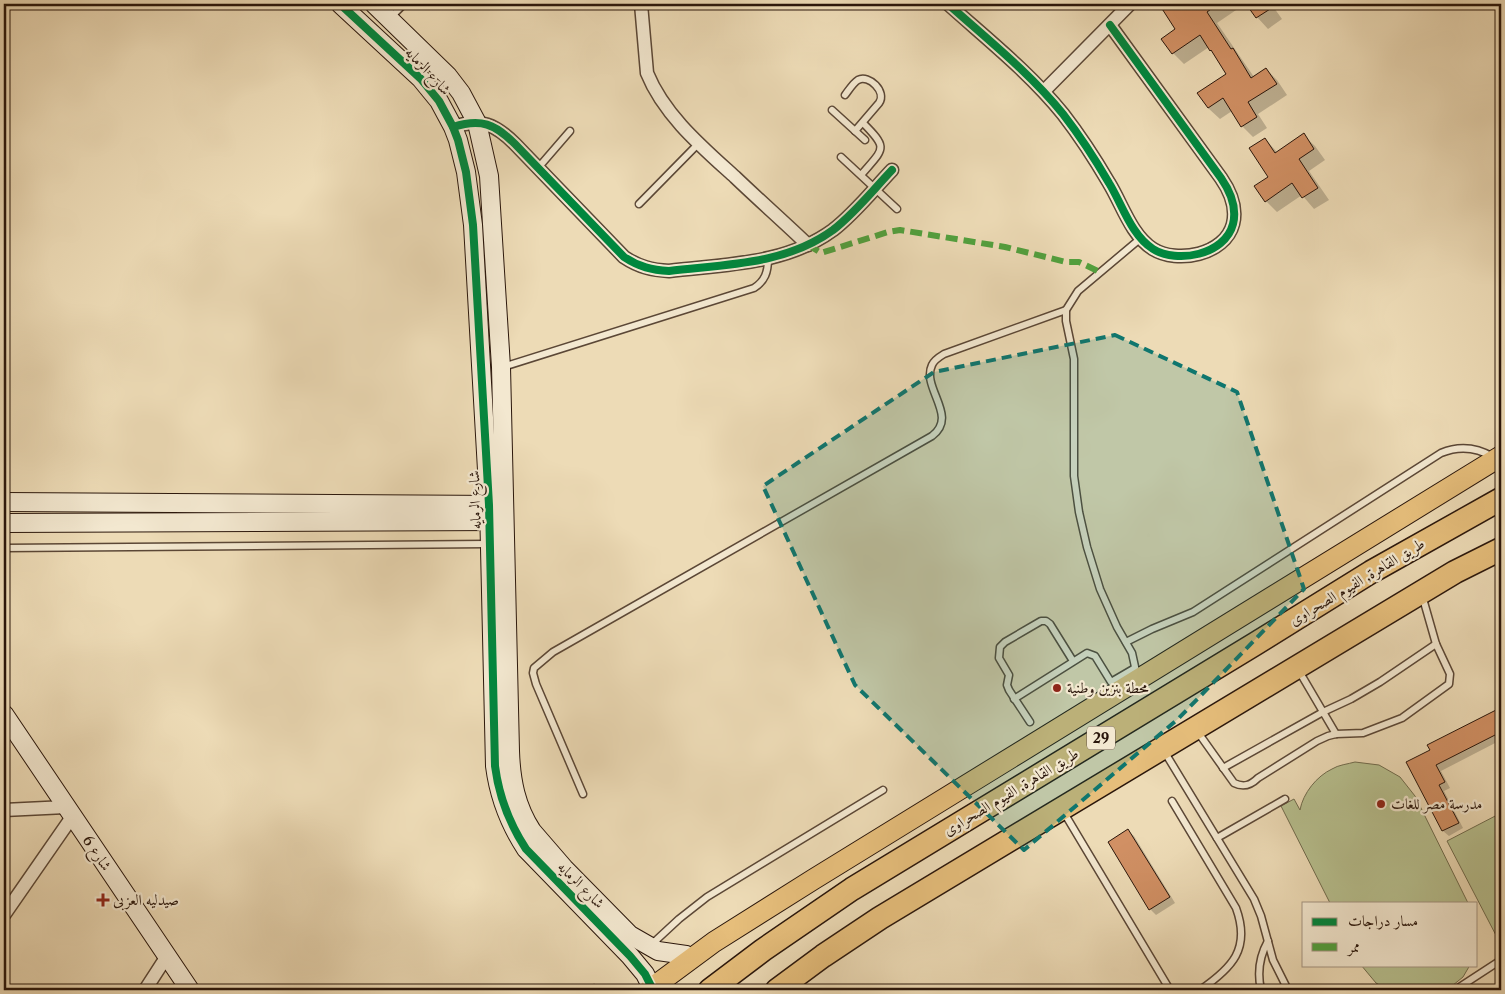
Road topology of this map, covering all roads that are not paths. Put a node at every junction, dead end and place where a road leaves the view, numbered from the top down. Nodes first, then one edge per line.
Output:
1 (340, 4) edge
2 (374, 4) edge
3 (404, 4) edge
4 (641, 4) edge
5 (948, 4) edge
6 (1130, 4) edge
7 (390, 18) junction
8 (1110, 25) junction
9 (1044, 91) junction
10 (845, 95) dead end
11 (832, 110) dead end
12 (863, 122) junction
13 (477, 123) junction
14 (453, 127) junction
15 (570, 131) dead end
16 (855, 131) junction
17 (864, 140) dead end
18 (698, 144) junction
19 (842, 157) dead end
20 (538, 168) junction
21 (892, 170) dead end
22 (861, 175) junction
23 (875, 188) junction
24 (639, 204) dead end
25 (897, 209) dead end
26 (1141, 238) junction
27 (808, 245) junction
28 (768, 259) junction
29 (1066, 310) junction
30 (501, 367) junction
31 (1498, 458) edge
32 (1501, 499) edge
33 (4, 502) edge
34 (497, 513) junction
35 (4, 523) edge
36 (498, 544) junction
37 (4, 548) edge
38 (1501, 549) edge
39 (1421, 592) junction
40 (1126, 642) junction
41 (1436, 644) junction
42 (1073, 660) junction
43 (1297, 668) junction
44 (1137, 674) junction
45 (1014, 699) junction
46 (1323, 712) junction
47 (4, 714) edge
48 (1030, 722) dead end
49 (1195, 728) junction
50 (1336, 734) junction
51 (1162, 747) junction
52 (1224, 768) junction
53 (883, 790) dead end
54 (583, 794) dead end
55 (1285, 800) dead end
56 (1172, 801) dead end
57 (1061, 808) junction
58 (4, 810) edge
59 (69, 812) junction
60 (1217, 838) junction
61 (4, 915) edge
62 (1268, 941) junction
63 (649, 947) junction
64 (167, 956) junction
65 (692, 958) junction
66 (1501, 960) edge
67 (650, 989) edge
68 (145, 990) edge
69 (190, 990) edge
70 (710, 990) edge
71 (777, 990) edge
72 (1170, 990) edge
73 (1200, 990) edge
74 (1261, 990) edge
75 (1288, 990) edge
76 (1455, 990) edge

1 - 14 street, شارع الرمايه
2 - 7 street, شارع الرمايه
3 - 7 lane
4 - 18 street
5 - 9 street
6 - 8 street
7 - 13 street, شارع الرمايه
8 - 9 street
8 - 26 street
9 - 26 street
10 - 12 lane
11 - 16 lane
12 - 16 lane
12 - 22 lane
13 - 14 street
13 - 20 street
13 - 30 street, شارع الرمايه
14 - 34 street, شارع الرمايه
15 - 20 lane
16 - 17 lane
18 - 24 lane
18 - 27 street
19 - 22 lane
20 - 28 street
21 - 23 street
22 - 23 lane
23 - 25 lane
23 - 27 street
26 - 29 lane
27 - 28 street
28 - 30 lane
29 - 40 lane
29 - 54 lane
30 - 34 street, شارع الرمايه
31 - 40 lane
31 - 44 main road
32 - 70 highway, طريق القاهرة, الفيوم الصحراوى / 29
33 - 34 street
34 - 35 street
34 - 36 street, شارع الرمايه
36 - 37 lane
36 - 63 street, شارع الرمايه
36 - 67 street, شارع الرمايه
38 - 39 highway
39 - 41 lane
39 - 43 highway
40 - 44 lane
41 - 46 lane
41 - 50 lane
42 - 44 lane
42 - 45 lane
42 - 45 lane
43 - 46 lane
43 - 49 highway
44 - 65 main road
45 - 48 lane
46 - 50 lane
46 - 52 lane
47 - 59 street, شارع 6
49 - 51 highway
49 - 52 lane
50 - 52 lane
51 - 57 highway
51 - 60 lane
53 - 63 lane
55 - 60 lane
56 - 73 lane
57 - 71 highway
57 - 72 lane
58 - 59 street
59 - 61 street
59 - 64 street, شارع 6
60 - 62 lane
62 - 74 lane
62 - 75 lane
63 - 65 street, شارع الرمايه
64 - 68 street
64 - 69 street, شارع 6
65 - 67 main road
66 - 76 lane

